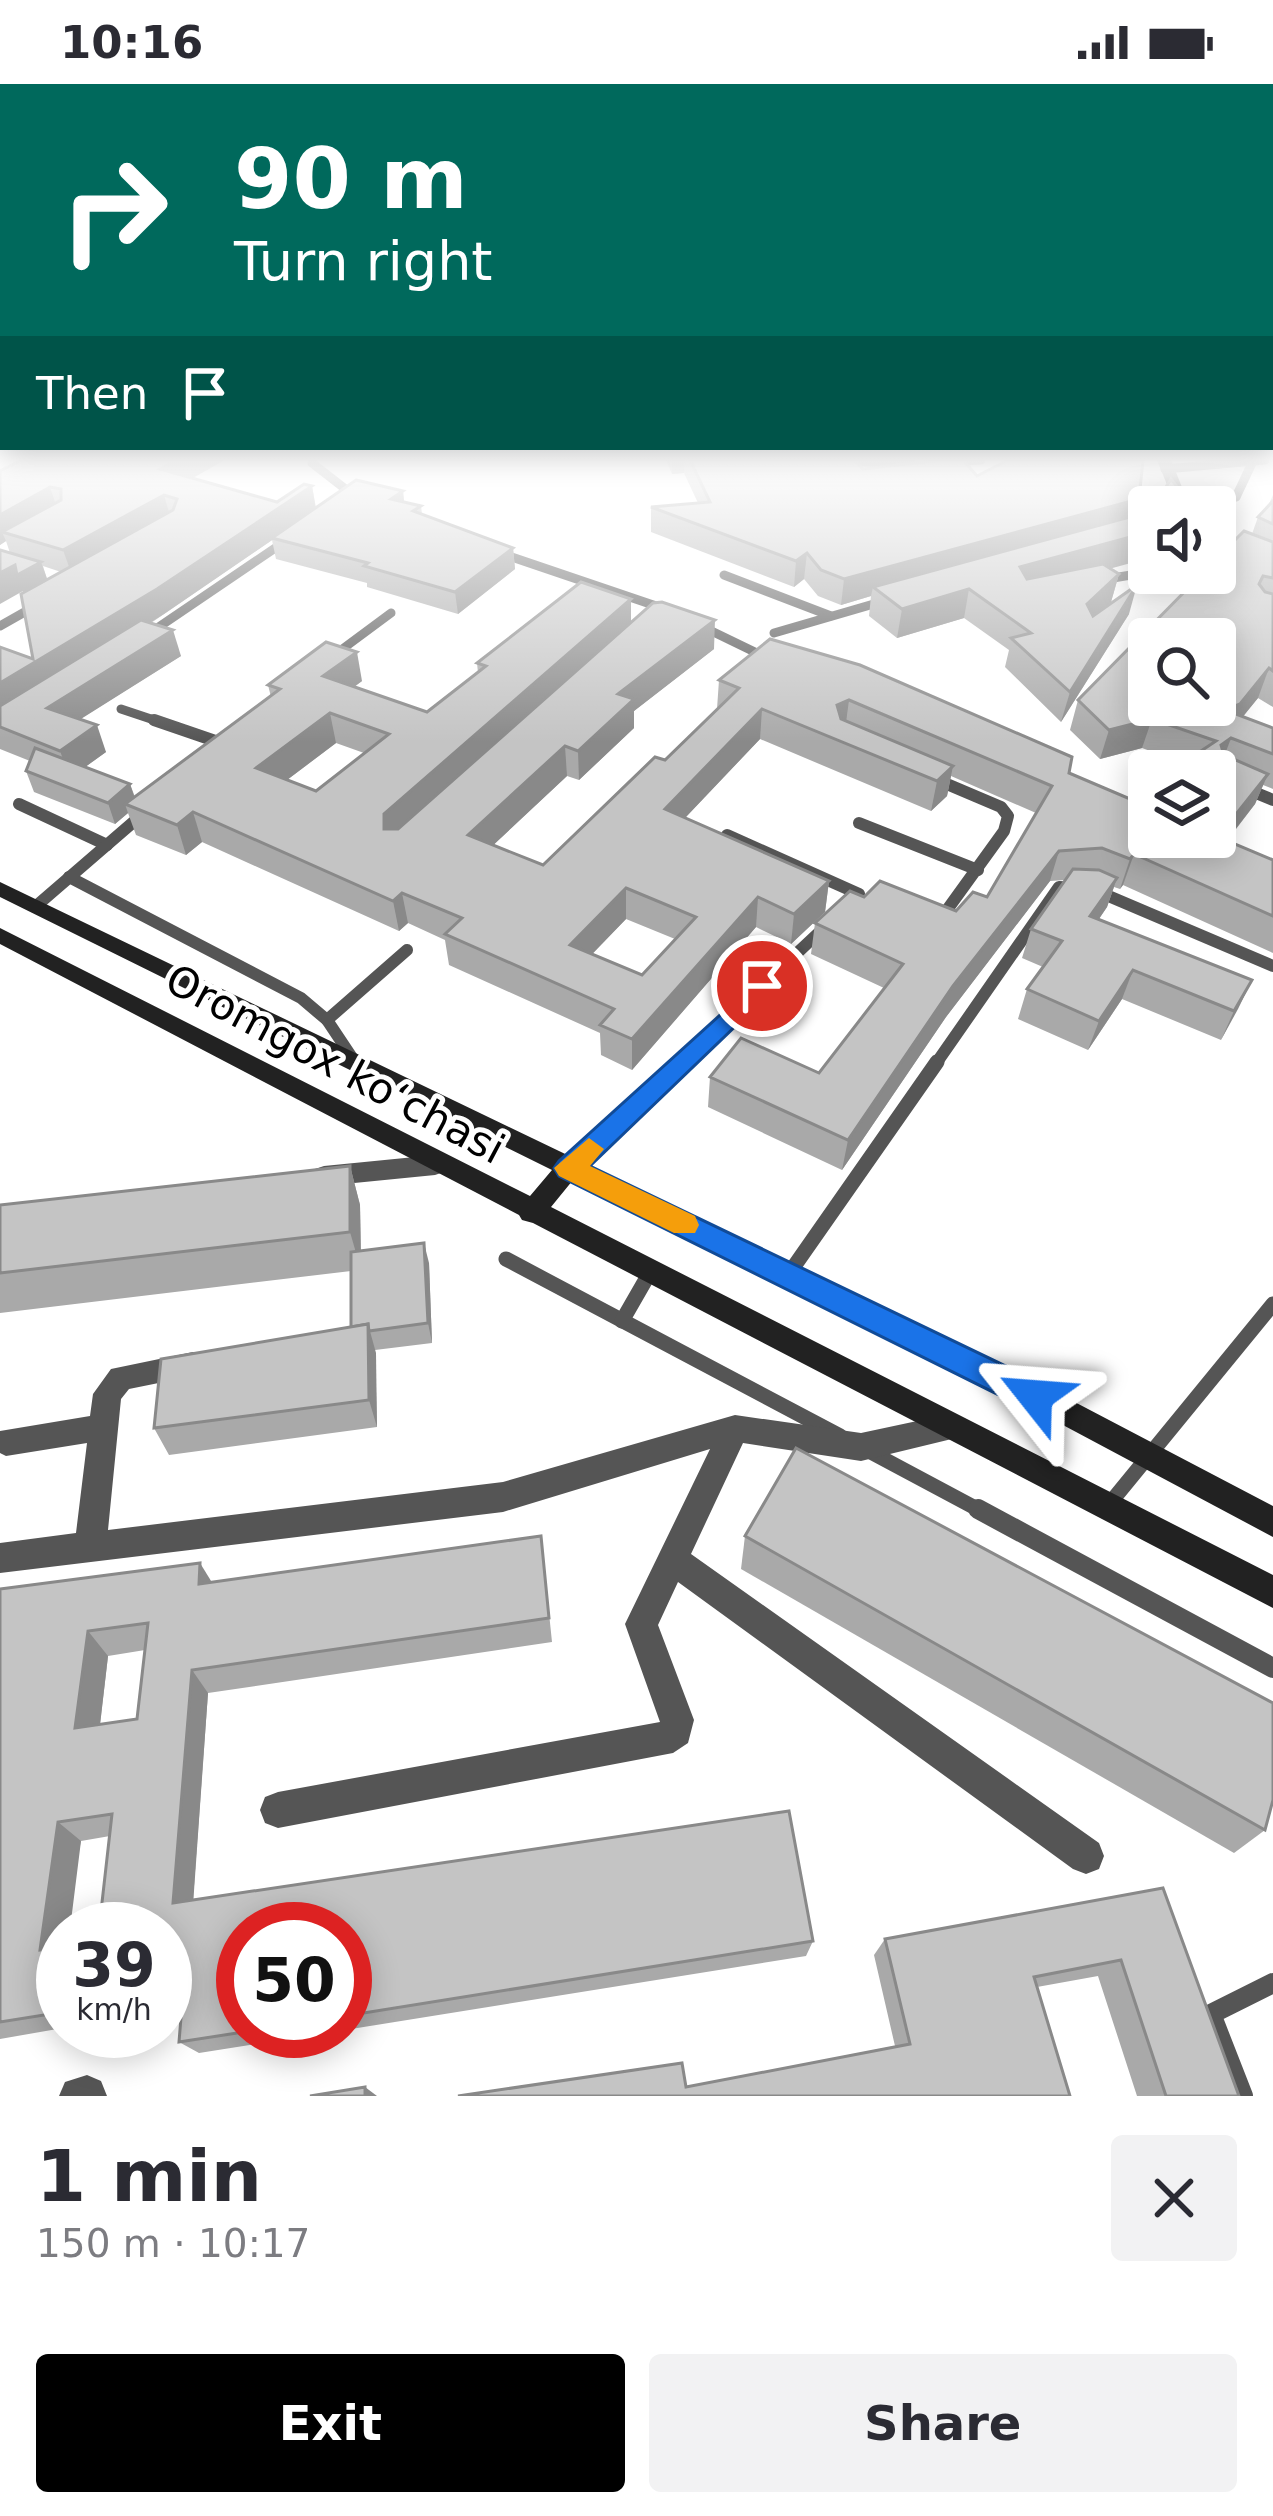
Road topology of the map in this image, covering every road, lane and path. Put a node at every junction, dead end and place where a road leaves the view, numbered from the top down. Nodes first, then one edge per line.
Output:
1 (268, 554) edge
2 (500, 554) edge
3 (1245, 554) edge
4 (1273, 567) edge
5 (724, 575) dead end
6 (1128, 577) edge
7 (576, 582) junction
8 (1088, 583) edge
9 (53, 596) edge
10 (896, 598) edge
11 (602, 603) edge
12 (0, 612) edge
13 (391, 613) dead end
14 (831, 616) junction
15 (15, 618) junction
16 (0, 626) edge
17 (774, 634) edge
18 (131, 645) edge
19 (322, 664) edge
20 (785, 667) edge
21 (121, 709) dead end
22 (241, 730) edge
23 (225, 744) junction
24 (208, 759) edge
25 (922, 774) edge
26 (1238, 785) edge
27 (1273, 800) edge
28 (157, 802) edge
29 (19, 804) dead end
30 (860, 824) dead end
31 (727, 835) edge
32 (107, 845) junction
33 (978, 870) junction
34 (69, 877) junction
35 (0, 889) edge
36 (859, 894) junction
37 (880, 903) edge
38 (35, 907) junction
39 (922, 920) edge
40 (0, 935) edge
41 (407, 950) dead end
42 (1273, 966) edge
43 (327, 1020) junction
44 (355, 1062) junction
45 (435, 1165) junction
46 (569, 1168) junction
47 (292, 1179) edge
48 (531, 1213) junction
49 (506, 1259) dead end
50 (649, 1274) junction
51 (788, 1275) junction
52 (1273, 1304) edge
53 (622, 1321) junction
54 (230, 1360) edge
55 (103, 1427) junction
56 (950, 1427) junction
57 (735, 1428) junction
58 (6, 1442) dead end
59 (861, 1448) junction
60 (1147, 1456) junction
61 (1106, 1508) junction
62 (1273, 1522) edge
63 (90, 1548) junction
64 (0, 1558) edge
65 (673, 1560) junction
66 (1273, 1592) edge
67 (1273, 1668) edge
68 (278, 1810) dead end
69 (1085, 1856) dead end
70 (1273, 1983) edge
71 (1243, 2096) edge

1 - 18 lane
2 - 7 lane
3 - 4 street
5 - 14 lane
6 - 8 lane
7 - 11 lane
7 - 20 lane
9 - 15 lane
10 - 14 lane
12 - 15 lane
13 - 19 lane
14 - 17 lane
15 - 16 lane
21 - 23 lane
22 - 23 lane
23 - 24 lane
25 - 33 lane
26 - 27 lane
28 - 32 lane
29 - 32 lane
30 - 33 lane
31 - 36 lane
32 - 34 lane
33 - 39 lane
34 - 38 lane
34 - 43 lane
35 - 38 main road, Oromgox ko‘chasi
36 - 37 lane
36 - 46 lane
38 - 44 main road, Oromgox ko‘chasi
40 - 45 main road, Oromgox ko‘chasi
41 - 43 lane
42 - 51 lane
43 - 44 lane
44 - 46 main road, Oromgox ko‘chasi
45 - 47 street
45 - 48 main road, Oromgox ko‘chasi
46 - 48 main road
46 - 51 main road, Oromgox ko‘chasi
48 - 50 main road, Oromgox ko‘chasi
49 - 53 lane
50 - 53 lane
50 - 56 main road, Oromgox ko‘chasi
51 - 60 main road, Oromgox ko‘chasi
52 - 60 lane
53 - 59 lane
54 - 55 street
55 - 58 street
55 - 63 street
56 - 59 street
56 - 61 main road, Oromgox ko‘chasi
57 - 59 street
57 - 63 street
57 - 65 street
59 - 67 lane
60 - 61 lane
60 - 62 main road, Oromgox ko‘chasi
61 - 66 main road, Oromgox ko‘chasi
63 - 64 street
65 - 68 street
65 - 69 street
70 - 71 lane

